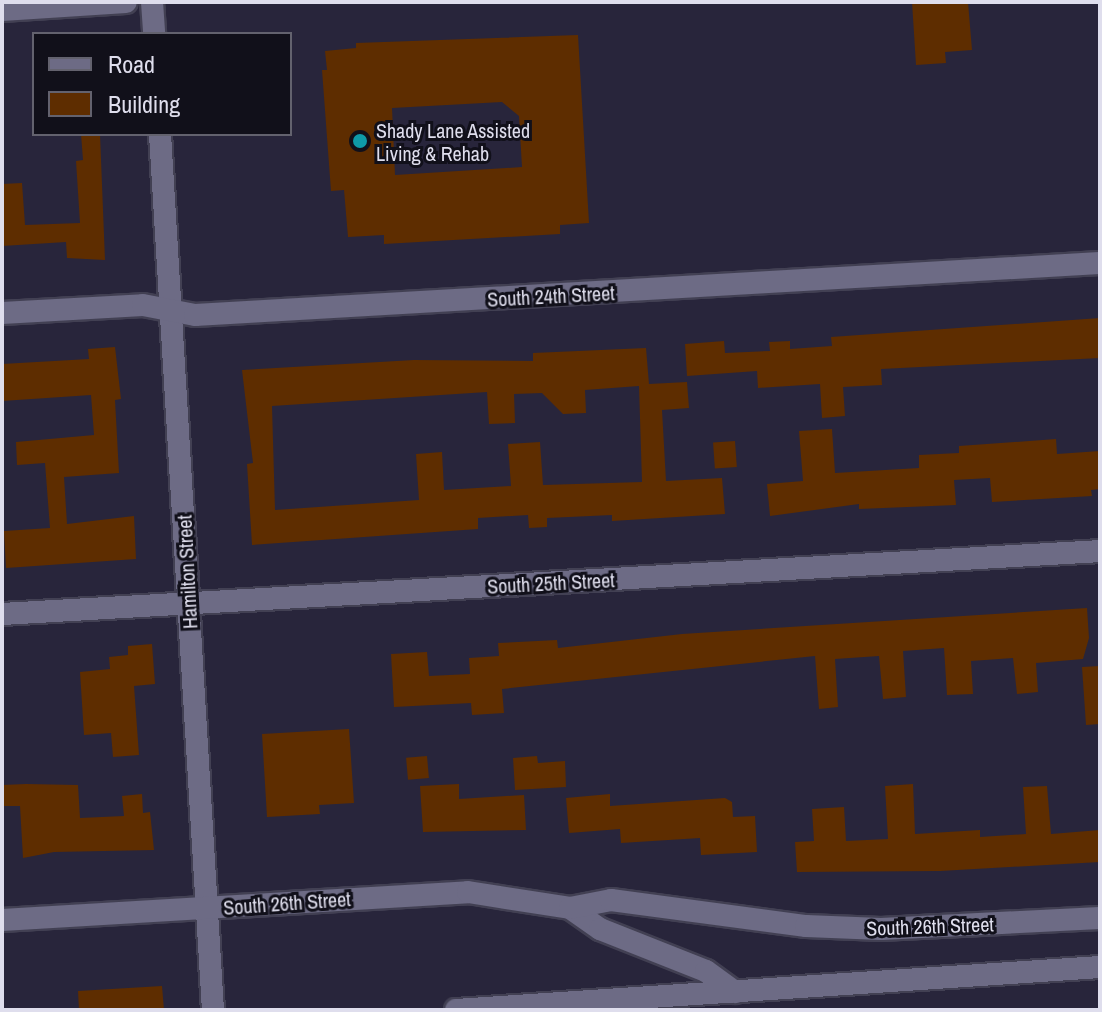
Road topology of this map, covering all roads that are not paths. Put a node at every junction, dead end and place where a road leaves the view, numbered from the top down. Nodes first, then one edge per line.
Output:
1 (126, 2) edge
2 (152, 2) edge
3 (2, 10) edge
4 (154, 32) edge
5 (160, 136) edge
6 (1100, 263) edge
7 (172, 309) junction
8 (2, 313) edge
9 (1100, 551) edge
10 (189, 603) junction
11 (2, 614) edge
12 (208, 908) junction
13 (570, 908) junction
14 (1100, 918) edge
15 (2, 920) edge
16 (1100, 967) edge
17 (735, 992) junction
18 (213, 1010) edge
19 (456, 1010) edge

1 - 3 street
2 - 4 street
5 - 7 street, Hamilton Street
6 - 7 street, South 24th Street
7 - 8 street, South 24th Street
7 - 10 street, Hamilton Street
9 - 10 street, South 25th Street
10 - 11 street, South 25th Street
10 - 12 street, Hamilton Street
12 - 13 street, South 26th Street
12 - 15 street, South 26th Street
12 - 18 street, Hamilton Street
13 - 14 street, South 26th Street
13 - 17 street, South 26th Street
16 - 17 street
17 - 19 street

